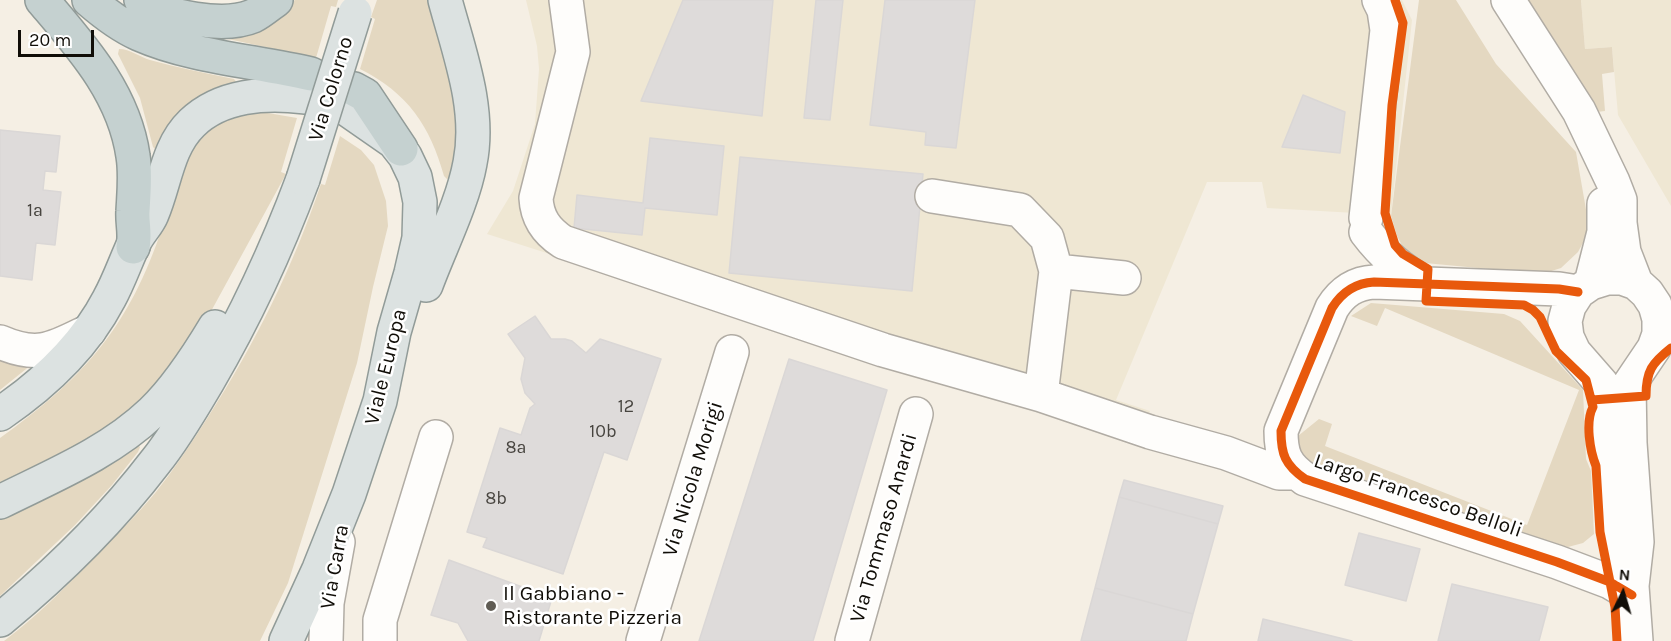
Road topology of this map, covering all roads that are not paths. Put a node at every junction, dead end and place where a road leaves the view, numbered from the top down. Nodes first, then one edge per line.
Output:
1 (42, 0) edge
2 (89, 0) edge
3 (141, 0) edge
4 (276, 0) edge
5 (445, 0) edge
6 (566, 0) edge
7 (1379, 0) edge
8 (1508, 0) edge
9 (357, 6) edge
10 (307, 86) joint
11 (351, 100) dead end
12 (401, 149) joint
13 (1599, 152) junction
14 (299, 191) junction
15 (932, 196) dead end
16 (1366, 218) dead end
17 (133, 247) junction
18 (1056, 271) junction
19 (1124, 278) dead end
20 (1427, 285) junction
21 (1353, 287) junction
22 (1585, 287) junction
23 (1651, 292) edge
24 (1665, 325) edge
25 (89, 331) junction
26 (0, 342) edge
27 (732, 352) dead end
28 (1644, 359) junction
29 (1586, 363) junction
30 (1041, 395) junction
31 (380, 401) junction
32 (0, 414) edge
33 (916, 414) dead end
34 (1281, 431) junction
35 (436, 437) dead end
36 (1226, 453) junction
37 (1296, 473) junction
38 (349, 494) junction
39 (0, 501) edge
40 (1632, 591) junction
41 (0, 620) edge
42 (286, 641) edge
43 (326, 641) edge
44 (380, 641) edge
45 (643, 641) edge
46 (852, 641) edge
47 (1636, 641) edge

1 - 17 highway
2 - 10 highway
3 - 4 highway
5 - 31 main road
6 - 30 street
7 - 16 street
8 - 13 street
9 - 14 main road, Via Colorno, bridge
10 - 17 main road
11 - 12 highway
12 - 31 main road, Viale Europa
13 - 22 street
13 - 23 street
14 - 39 main road
14 - 41 main road
15 - 18 street
17 - 25 main road
18 - 19 street
18 - 30 street
20 - 21 street
20 - 21 street
20 - 22 street
21 - 34 street
22 - 23 street
22 - 29 street
23 - 24 street
24 - 28 street
25 - 26 street
25 - 32 main road
27 - 45 street, Via Nicola Morigi
28 - 29 street
28 - 40 street
29 - 40 street
30 - 36 street
31 - 38 main road, Viale Europa
33 - 46 street, Via Tommaso Anardi
34 - 36 street
34 - 37 street, Largo Francesco Belloli
35 - 44 street
36 - 37 street
37 - 40 street, Largo Francesco Belloli
38 - 42 main road, Viale Europa
38 - 43 street, Via Carra
40 - 47 street

